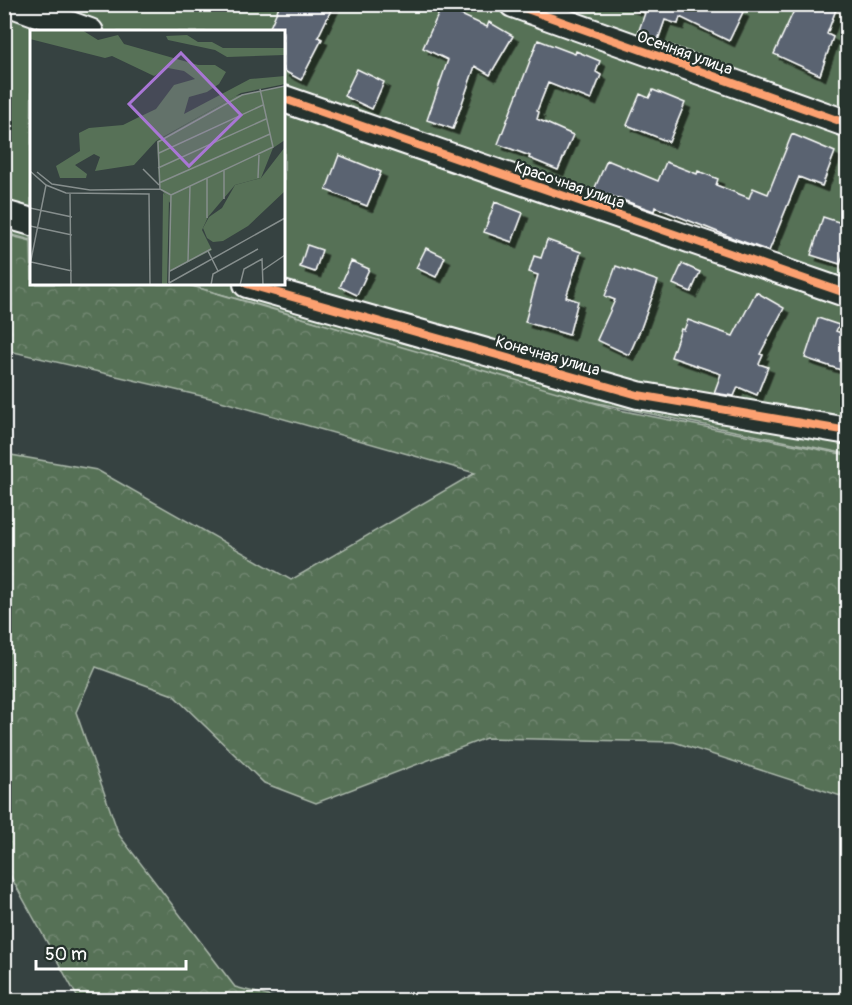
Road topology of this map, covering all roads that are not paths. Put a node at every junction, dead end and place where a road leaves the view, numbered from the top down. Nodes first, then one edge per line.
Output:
1 (12, 4) edge
2 (513, 4) edge
3 (84, 30) edge
4 (285, 99) edge
5 (848, 124) edge
6 (4, 214) edge
7 (30, 221) edge
8 (251, 285) edge
9 (848, 294) edge
10 (848, 430) edge

1 - 3 street
2 - 5 street, Осенняя улица
4 - 9 street, Красочная улица
6 - 7 street
8 - 10 street, Конечная улица

